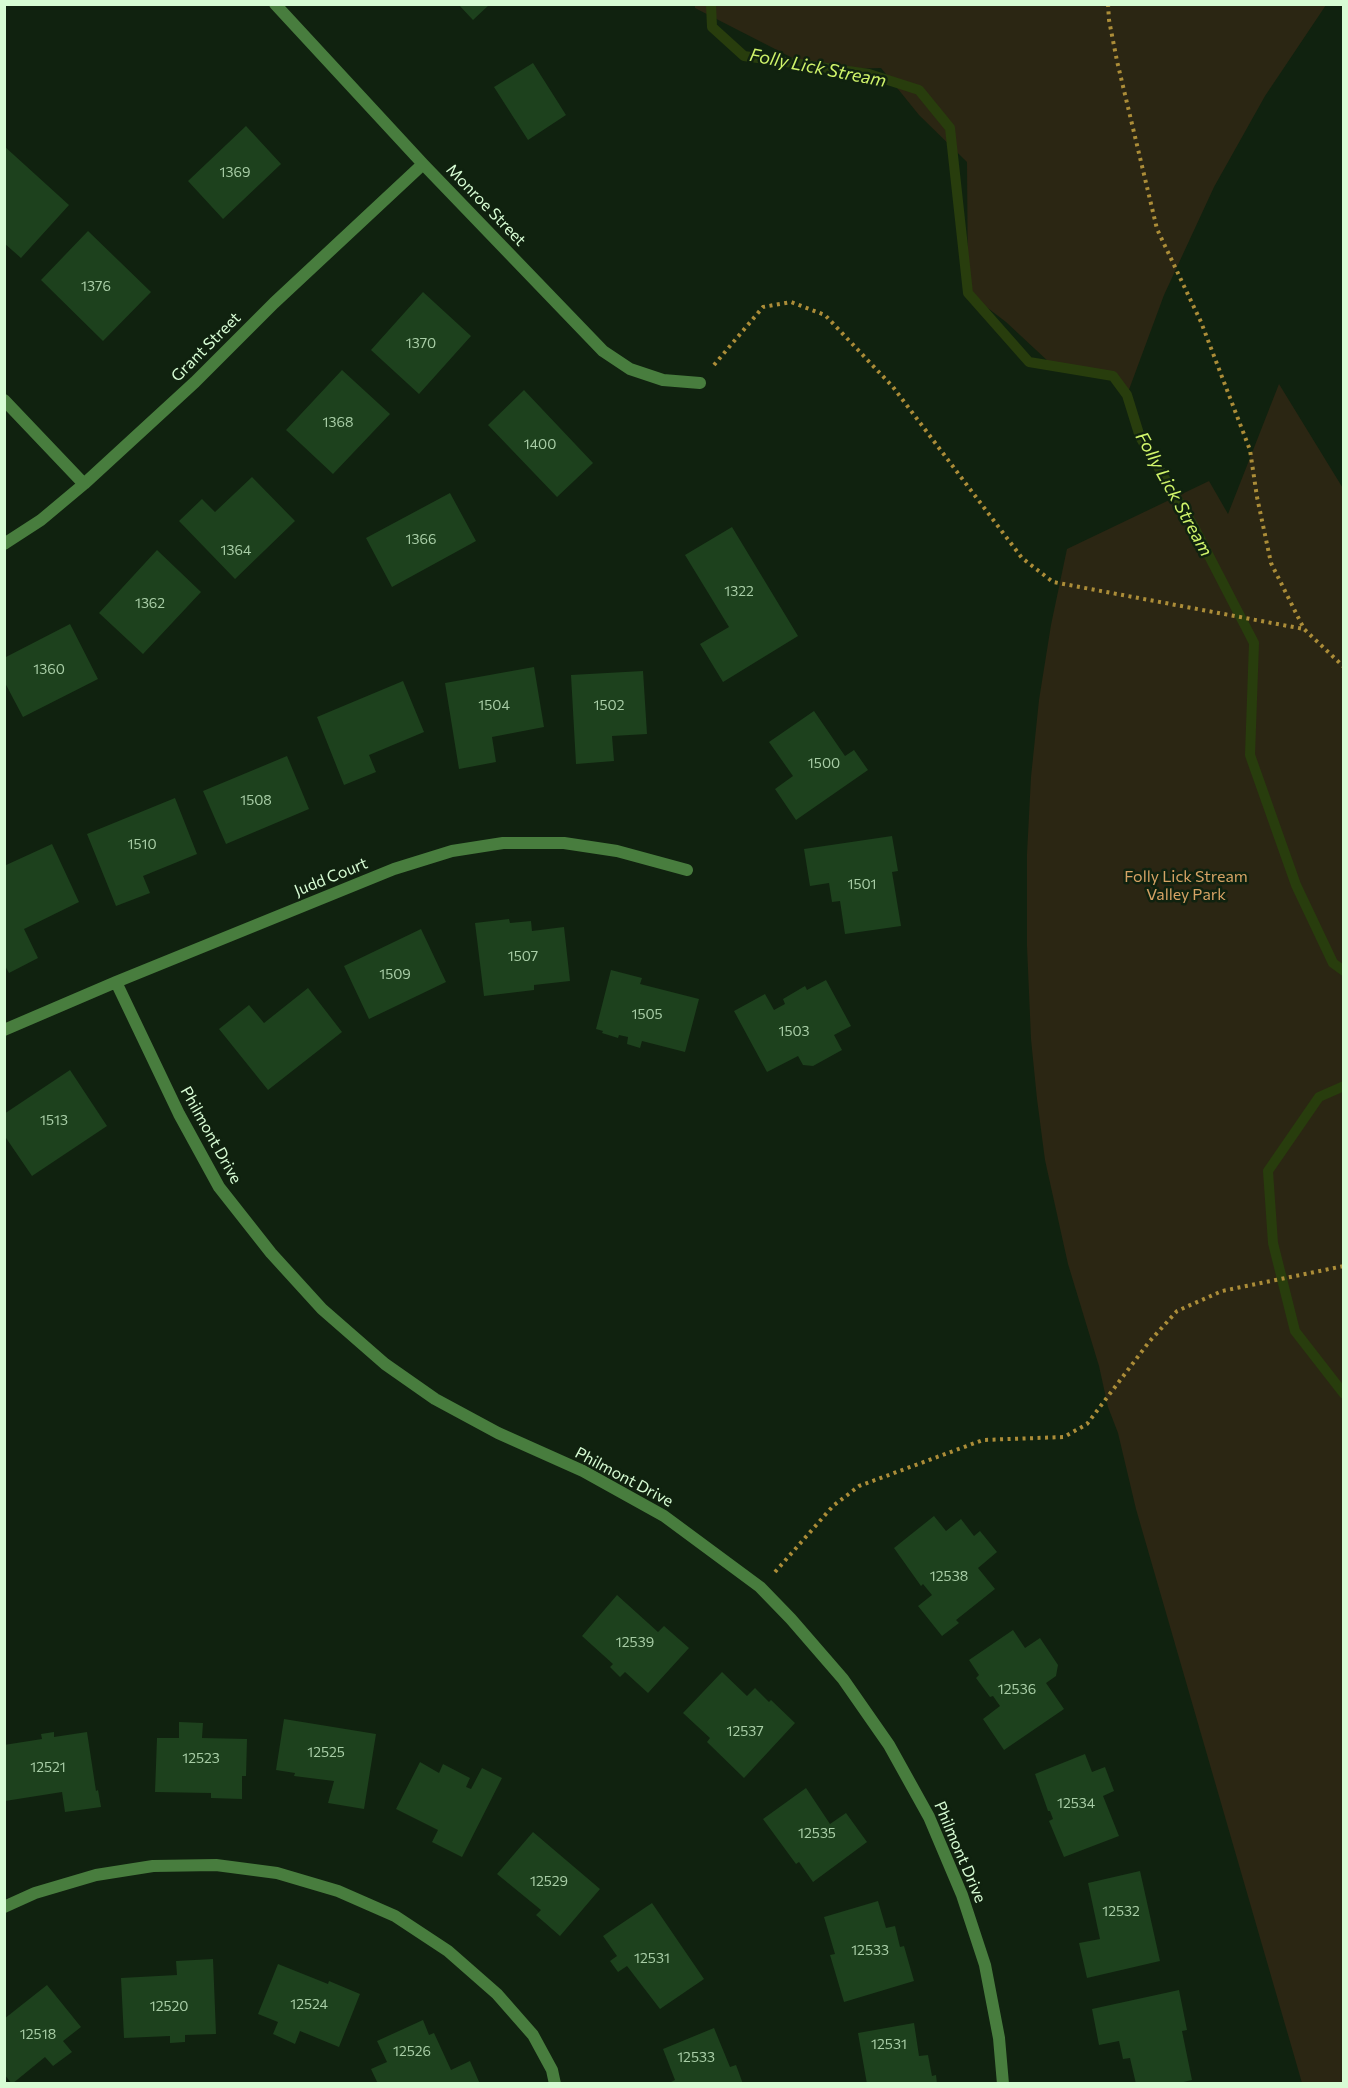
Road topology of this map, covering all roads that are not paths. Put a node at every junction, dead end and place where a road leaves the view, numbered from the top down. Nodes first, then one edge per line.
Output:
1 (275, 4) edge
2 (423, 164) junction
3 (700, 382) road end
4 (4, 400) edge
5 (84, 484) junction
6 (4, 544) edge
7 (687, 870) dead end
8 (116, 982) junction
9 (4, 1030) edge
10 (4, 1908) edge
11 (555, 2084) edge
12 (1003, 2084) edge

1 - 2 street, Monroe Street
2 - 3 street, Monroe Street
2 - 5 street, Grant Street
4 - 5 street
5 - 6 street, Grant Street
7 - 8 street, Judd Court
8 - 9 street, Judd Court
8 - 12 street, Philmont Drive
10 - 11 street

